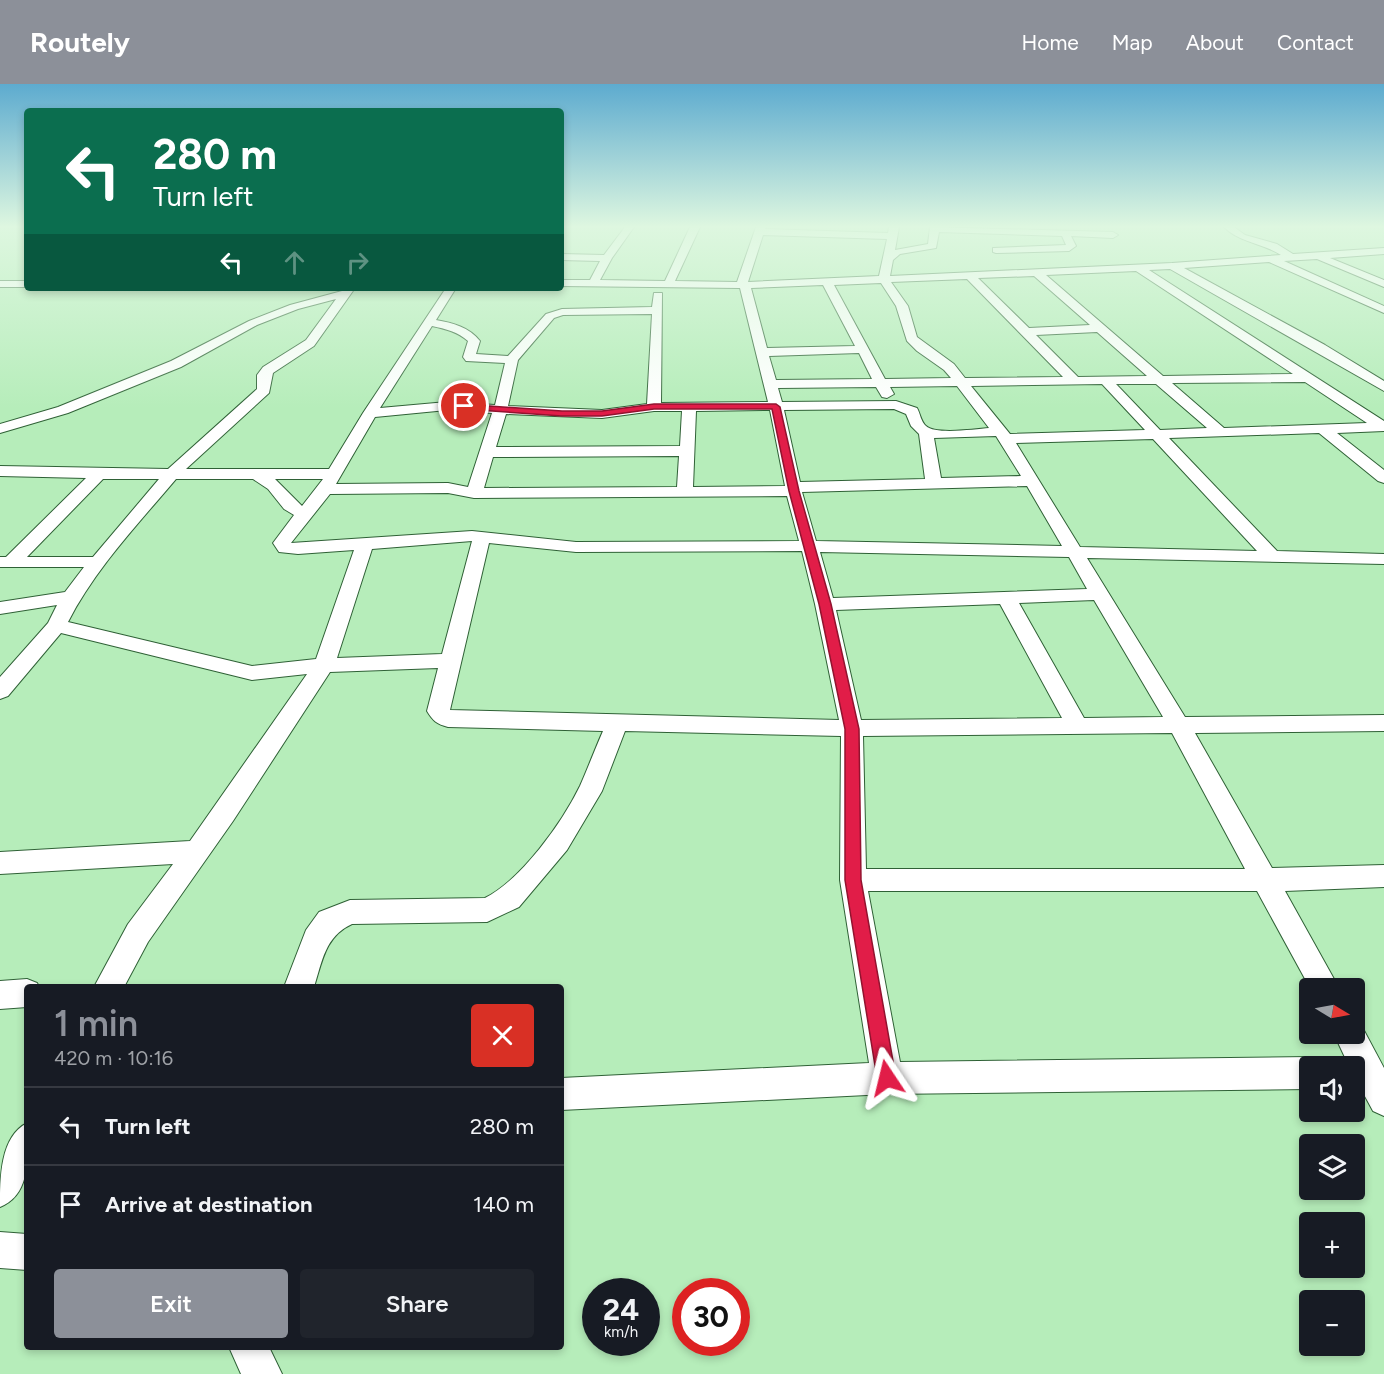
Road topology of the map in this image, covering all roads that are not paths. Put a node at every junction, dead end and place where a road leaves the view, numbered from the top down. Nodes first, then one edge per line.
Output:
1 (662, 287) edge
2 (744, 287) edge
3 (830, 287) edge
4 (889, 287) edge
5 (981, 287) edge
6 (1053, 287) edge
7 (1172, 287) edge
8 (1211, 287) edge
9 (1332, 287) edge
10 (346, 291) edge
11 (348, 291) edge
12 (449, 291) edge
13 (1384, 293) edge
14 (1353, 297) junction
15 (657, 310) junction
16 (1384, 310) edge
17 (428, 322) junction
18 (1100, 328) junction
19 (1027, 332) junction
20 (864, 349) junction
21 (762, 352) junction
22 (512, 360) junction
23 (1309, 378) junction
24 (1074, 380) junction
25 (1105, 380) junction
26 (1159, 380) junction
27 (961, 381) junction
28 (770, 384) junction
29 (882, 384) junction
30 (1384, 387) edge
31 (896, 405) junction
32 (654, 407) junction
33 (689, 407) junction
34 (776, 407) junction
35 (501, 408) junction
36 (370, 413) junction
37 (1384, 427) edge
38 (0, 429) edge
39 (1323, 429) junction
40 (926, 433) junction
41 (1221, 433) junction
42 (1003, 435) junction
43 (1155, 435) junction
44 (687, 451) junction
45 (487, 452) junction
46 (0, 472) edge
47 (99, 474) junction
48 (172, 474) junction
49 (257, 474) junction
50 (1384, 478) edge
51 (1032, 481) junction
52 (329, 482) junction
53 (934, 484) junction
54 (794, 489) junction
55 (685, 492) junction
56 (474, 493) junction
57 (306, 514) junction
58 (482, 536) junction
59 (365, 544) junction
60 (809, 546) junction
61 (1076, 551) junction
62 (1272, 556) junction
63 (1384, 559) edge
64 (6, 562) edge
65 (98, 562) junction
66 (1101, 594) junction
67 (71, 597) junction
68 (1006, 597) junction
69 (825, 604) junction
70 (0, 608) edge
71 (56, 626) junction
72 (451, 662) junction
73 (324, 664) junction
74 (0, 691) edge
75 (616, 723) junction
76 (1384, 723) edge
77 (1078, 726) junction
78 (1180, 727) junction
79 (852, 729) junction
80 (194, 852) junction
81 (0, 863) edge
82 (1384, 876) edge
83 (853, 880) junction
84 (1267, 880) junction
85 (1320, 978) edge
86 (107, 984) edge
87 (300, 984) edge
88 (24, 993) edge
89 (0, 995) edge
90 (1365, 1060) edge
91 (1299, 1073) edge
92 (887, 1078) junction
93 (564, 1094) edge
94 (1384, 1100) edge
95 (24, 1146) edge
96 (0, 1190) edge
97 (0, 1250) edge
98 (24, 1252) edge
99 (250, 1350) edge
100 (262, 1374) edge

1 - 15 street
2 - 21 street
3 - 20 street
4 - 27 street
5 - 19 street
6 - 18 street
7 - 23 street
8 - 30 street
9 - 14 street
10 - 38 street
11 - 48 street
12 - 17 street
13 - 14 street
14 - 16 street
15 - 22 street
15 - 32 street
17 - 22 street
17 - 36 street
18 - 19 street
18 - 26 street
19 - 24 street
20 - 21 street
20 - 29 street
21 - 28 street
22 - 35 street
23 - 26 street
23 - 37 street
24 - 25 street
24 - 27 street
25 - 26 street
25 - 43 street
26 - 41 street
27 - 29 street
27 - 42 street
28 - 29 street
28 - 34 street
29 - 31 street
31 - 34 street
31 - 40 street
32 - 33 street
32 - 35 street
33 - 34 street
33 - 44 street
34 - 54 street
35 - 36 street
35 - 45 street
36 - 52 street
37 - 39 street
39 - 41 street
39 - 50 street
40 - 42 street
40 - 53 street
41 - 43 street
42 - 43 street
42 - 51 street
43 - 62 street
44 - 45 street
44 - 55 street
45 - 56 street
46 - 47 street
47 - 48 street
47 - 64 street
48 - 49 street
48 - 65 street
49 - 52 street
49 - 57 street
51 - 53 street
51 - 61 street
52 - 56 street
52 - 57 street
53 - 54 street
54 - 55 street
54 - 60 street
55 - 56 street
57 - 59 street
58 - 59 street
58 - 60 street
58 - 72 street
59 - 73 street
60 - 61 street
60 - 69 street
61 - 62 street
61 - 66 street
62 - 63 street
64 - 65 street
65 - 67 street
66 - 68 street
66 - 78 street
67 - 70 street
67 - 71 street
68 - 69 street
68 - 77 street
69 - 79 street
71 - 73 street
71 - 74 street
72 - 73 street
72 - 75 street
73 - 80 street
75 - 79 street
75 - 87 street
76 - 78 street
77 - 78 street
77 - 79 street
78 - 84 street
79 - 83 street
80 - 81 street
80 - 86 street
82 - 84 street
83 - 84 street
83 - 92 street
84 - 85 street
88 - 89 street
90 - 94 street
91 - 92 street
92 - 93 street
95 - 96 street
97 - 98 street
99 - 100 street

